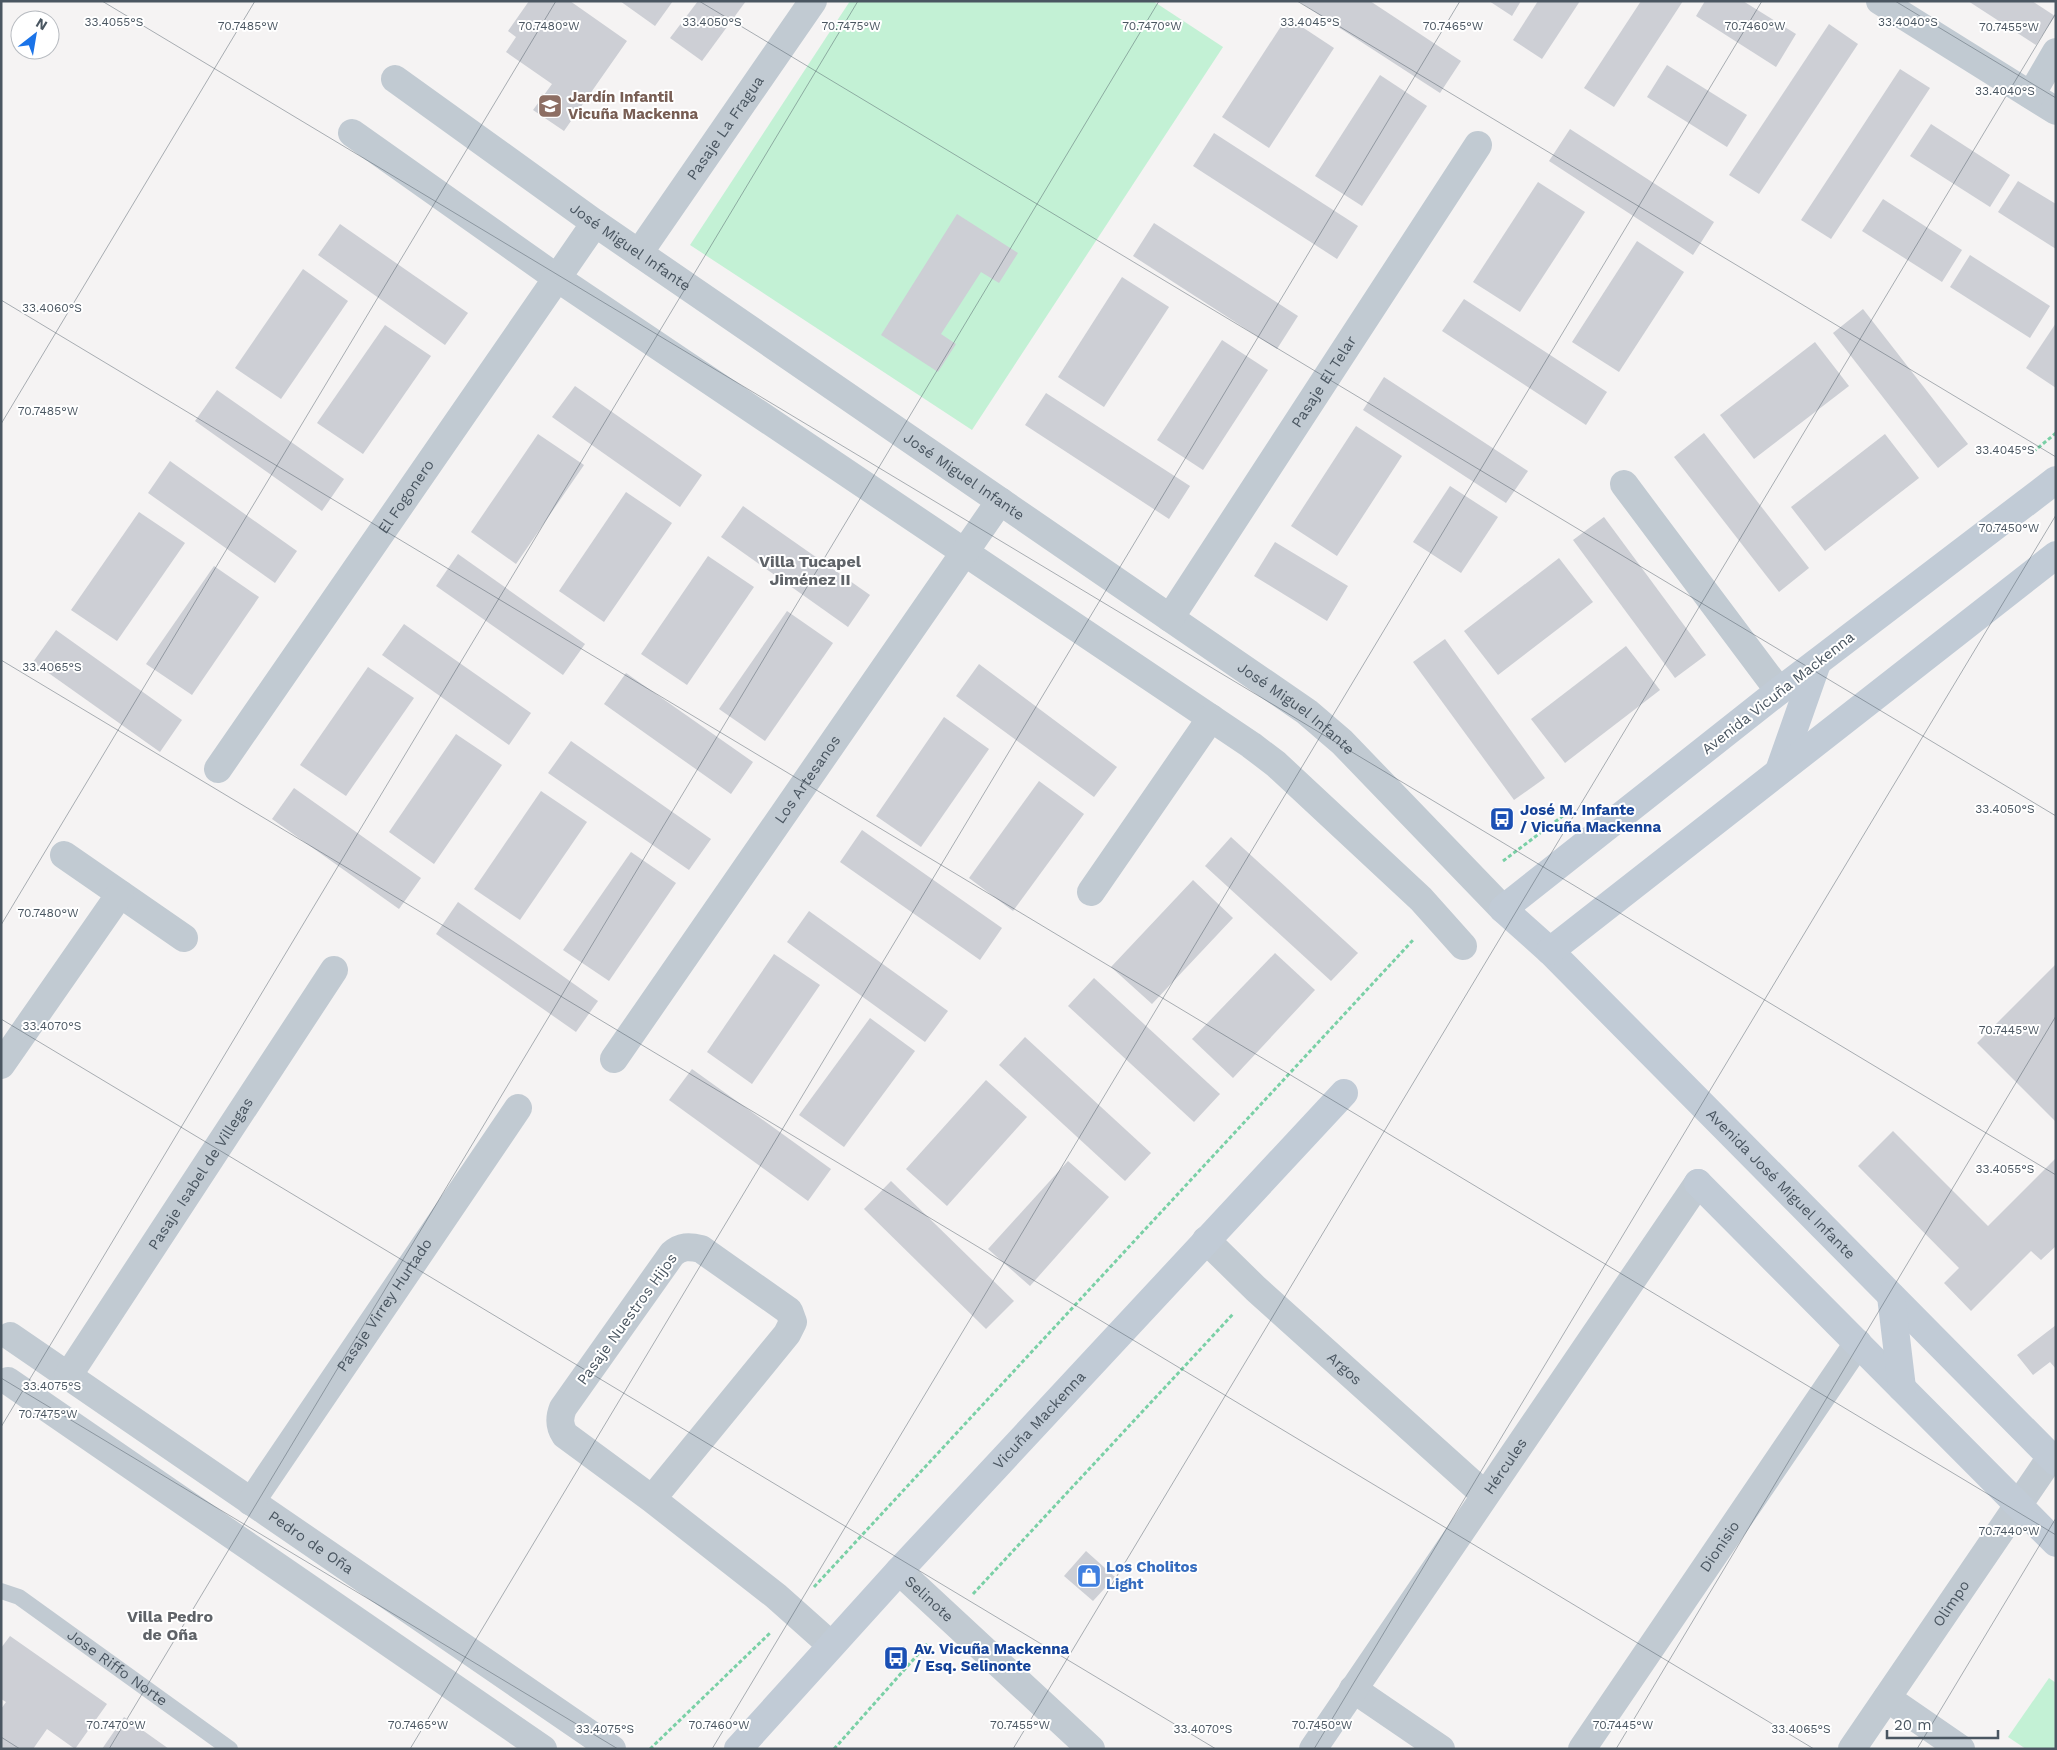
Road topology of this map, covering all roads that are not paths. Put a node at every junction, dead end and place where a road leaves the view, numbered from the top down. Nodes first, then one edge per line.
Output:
1 (813, 1) edge
2 (1880, 1) edge
3 (2056, 52) edge
4 (395, 79) dead end
5 (2031, 96) junction
6 (2056, 111) edge
7 (352, 133) dead end
8 (1478, 145) dead end
9 (594, 223) junction
10 (639, 253) junction
11 (557, 278) junction
12 (2056, 480) edge
13 (1624, 484) dead end
14 (1000, 500) junction
15 (964, 552) junction
16 (2056, 555) edge
17 (1170, 618) junction
18 (1817, 663) junction
19 (1779, 691) junction
20 (1211, 718) junction
21 (218, 769) dead end
22 (1779, 772) junction
23 (64, 855) dead end
24 (1091, 892) dead end
25 (120, 894) junction
26 (1502, 909) junction
27 (184, 938) dead end
28 (1463, 946) dead end
29 (1550, 951) junction
30 (334, 970) dead end
31 (614, 1059) dead end
32 (1, 1065) edge
33 (1344, 1093) dead end
34 (518, 1108) dead end
35 (1698, 1182) joint
36 (1206, 1240) junction
37 (1891, 1296) junction
38 (5, 1333) edge
39 (1858, 1343) junction
40 (68, 1376) junction
41 (4, 1383) edge
42 (1902, 1388) junction
43 (2054, 1460) edge
44 (1484, 1495) junction
45 (652, 1499) junction
46 (251, 1502) junction
47 (2019, 1505) junction
48 (2056, 1543) edge
49 (899, 1571) junction
50 (2, 1591) edge
51 (831, 1645) junction
52 (1353, 1690) junction
53 (1887, 1698) junction
54 (230, 1749) edge
55 (543, 1749) edge
56 (612, 1749) edge
57 (738, 1749) edge
58 (1091, 1749) edge
59 (1313, 1749) edge
60 (1441, 1749) edge
61 (1582, 1749) edge
62 (1852, 1749) edge
63 (1961, 1749) edge

1 - 10 street, Pasaje La Fragua
2 - 5 street
3 - 5 street
4 - 9 street, José Miguel Infante
5 - 6 street
7 - 11 street
8 - 17 street, Pasaje El Telar
9 - 10 street, José Miguel Infante
9 - 11 street, El Fogonero
10 - 14 street, José Miguel Infante
11 - 15 street
11 - 21 street, El Fogonero
12 - 18 main road, Avenida Vicuña Mackenna
13 - 19 street
14 - 15 street, Los Artesanos
14 - 17 street, José Miguel Infante
15 - 20 street
15 - 31 street, Los Artesanos
16 - 22 main road
17 - 26 street, José Miguel Infante
18 - 19 main road, Avenida Vicuña Mackenna
18 - 22 main road
19 - 26 main road, Avenida Vicuña Mackenna
20 - 24 street
20 - 28 street
22 - 29 main road
23 - 25 street
25 - 27 street
25 - 32 street
26 - 29 main road, Avenida José Miguel Infante
29 - 37 main road, Avenida José Miguel Infante
30 - 40 street, Pasaje Isabel de Villegas
33 - 36 main road, Vicuña Mackenna
34 - 46 street, Pasaje Virrey Hurtado
35 - 39 main road
35 - 44 street, Hércules
36 - 44 street, Argos
36 - 49 main road, Vicuña Mackenna
37 - 42 main road
37 - 43 main road, Avenida José Miguel Infante
38 - 40 street, Pedro de Oña
38 - 41 street
39 - 42 main road
39 - 61 street, Dionisio
40 - 46 street, Pedro de Oña
41 - 55 street
42 - 47 main road
43 - 47 street, Olimpo
44 - 52 street, Hércules
45 - 45 street, Pasaje Nuestros Hijos
45 - 51 street, Pasaje Nuestros Hijos
46 - 56 street, Pedro de Oña
47 - 48 main road
47 - 53 street, Olimpo
49 - 51 main road, Vicuña Mackenna
49 - 58 street, Selinote
50 - 54 lane, Jose Riffo Norte
51 - 57 main road, Vicuña Mackenna
52 - 59 street, Hércules
52 - 60 street
53 - 62 street, Olimpo
53 - 63 street

